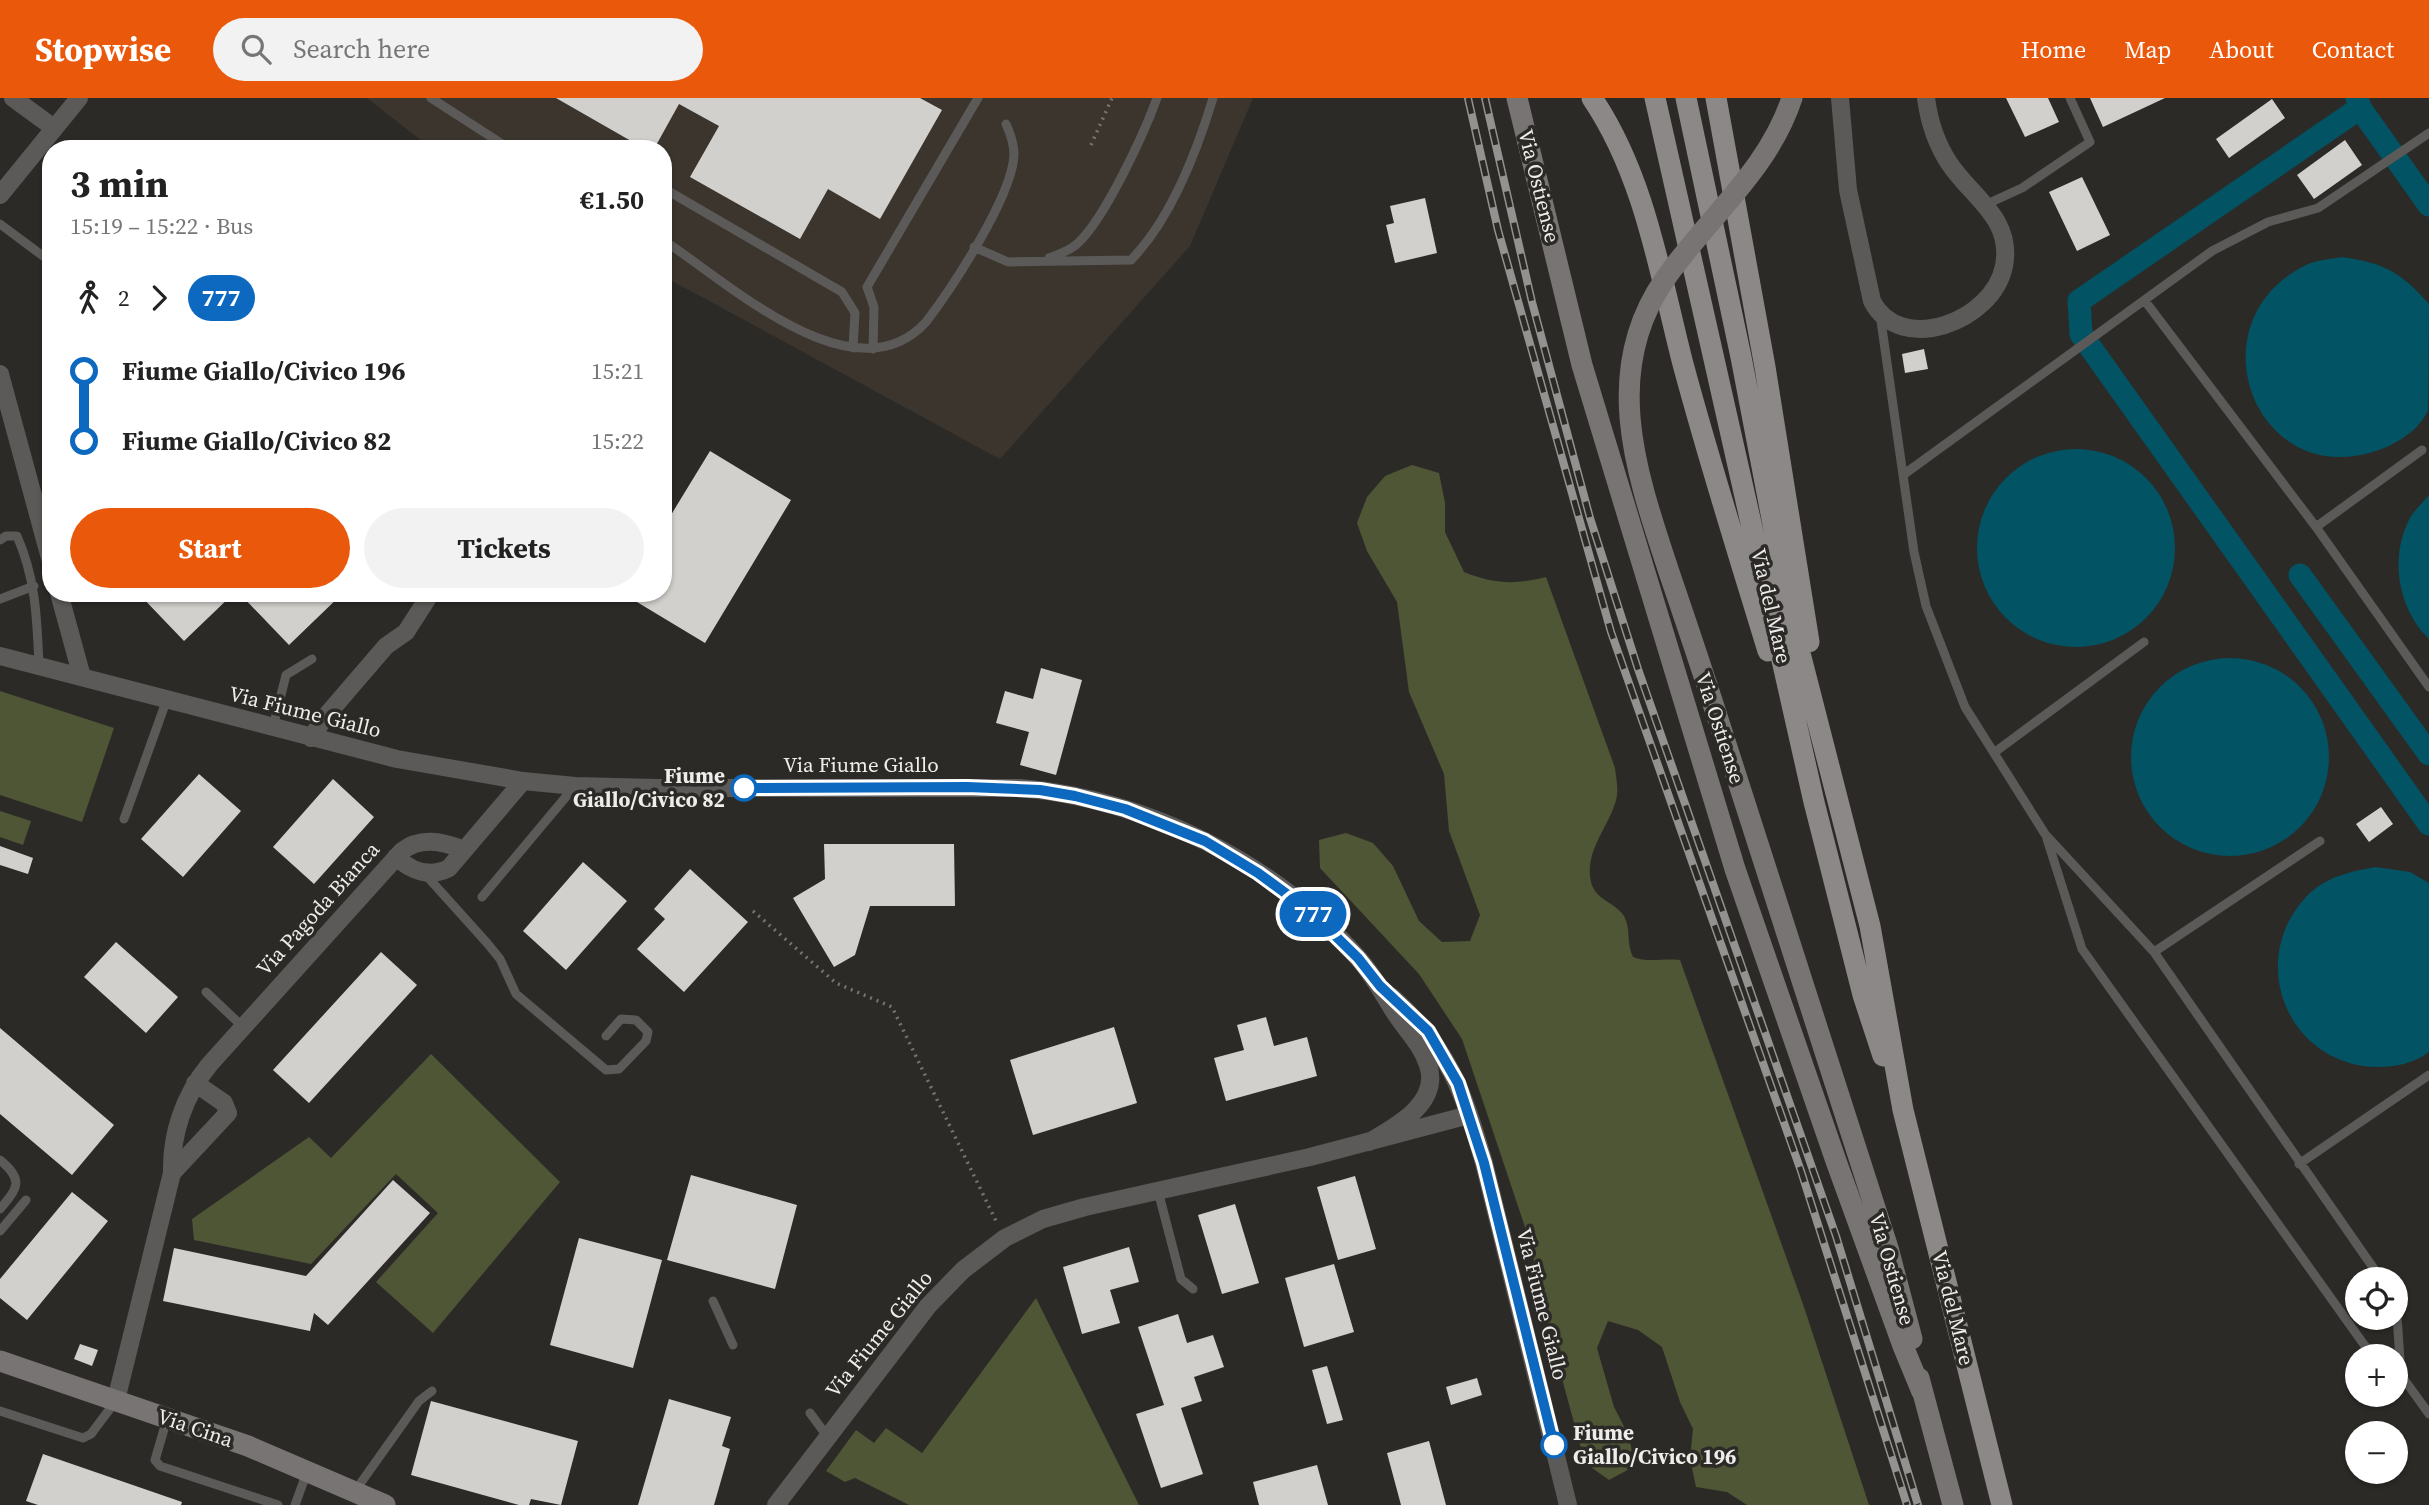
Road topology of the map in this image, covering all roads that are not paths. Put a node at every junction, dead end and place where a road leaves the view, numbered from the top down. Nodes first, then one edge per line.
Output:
1 (13, 98) edge
2 (79, 98) edge
3 (431, 98) edge
4 (978, 98) edge
5 (1157, 98) edge
6 (1213, 98) edge
7 (1517, 98) edge
8 (1592, 98) edge
9 (1655, 98) edge
10 (1686, 98) edge
11 (1716, 98) edge
12 (1793, 98) edge
13 (1840, 98) edge
14 (1926, 98) edge
15 (2070, 98) edge
16 (1006, 124) dead end
17 (54, 128) junction
18 (2429, 133) edge
19 (44, 140) edge
20 (496, 140) edge
21 (42, 143) edge
22 (672, 193) edge
23 (0, 195) edge
24 (1987, 204) junction
25 (0, 224) edge
26 (672, 246) edge
27 (974, 247) junction
28 (42, 255) edge
29 (1044, 260) junction
30 (2145, 301) junction
31 (1880, 312) junction
32 (853, 348) junction
33 (873, 349) junction
34 (0, 374) edge
35 (2422, 450) dead end
36 (1903, 475) junction
37 (2316, 527) junction
38 (42, 529) edge
39 (0, 540) edge
40 (34, 586) junction
41 (0, 599) edge
42 (61, 602) edge
43 (425, 602) edge
44 (2144, 642) dead end
45 (0, 656) edge
46 (312, 659) dead end
47 (39, 666) junction
48 (82, 677) junction
49 (2429, 687) edge
50 (167, 699) junction
51 (272, 727) junction
52 (310, 738) junction
53 (1994, 752) junction
54 (1826, 755) junction
55 (523, 781) junction
56 (575, 786) junction
57 (1814, 802) junction
58 (124, 819) dead end
59 (2045, 834) junction
60 (2320, 841) dead end
61 (462, 849) junction
62 (396, 857) junction
63 (422, 872) junction
64 (482, 897) dead end
65 (2154, 952) junction
66 (1380, 986) junction
67 (206, 992) dead end
68 (243, 1027) junction
69 (606, 1036) dead end
70 (2429, 1075) edge
71 (195, 1083) junction
72 (1903, 1110) junction
73 (1469, 1115) junction
74 (1369, 1142) junction
75 (0, 1160) edge
76 (2299, 1164) junction
77 (172, 1173) junction
78 (1158, 1191) junction
79 (26, 1200) dead end
80 (0, 1209) edge
81 (0, 1231) edge
82 (2372, 1267) edge
83 (1193, 1289) dead end
84 (713, 1301) dead end
85 (2364, 1344) edge
86 (733, 1345) dead end
87 (0, 1361) edge
88 (2408, 1386) edge
89 (432, 1391) dead end
90 (1922, 1392) junction
91 (116, 1400) junction
92 (0, 1411) edge
93 (810, 1413) dead end
94 (2429, 1414) edge
95 (167, 1419) junction
96 (827, 1436) junction
97 (308, 1470) junction
98 (355, 1491) junction
99 (278, 1505) edge
100 (295, 1505) edge
101 (385, 1505) edge
102 (776, 1505) edge
103 (1568, 1505) edge
104 (1953, 1505) edge
105 (2002, 1505) edge

1 - 17 street
2 - 17 street
3 - 20 lane
4 - 33 lane
5 - 29 lane
6 - 29 lane
7 - 90 main road, Via Ostiense
8 - 57 main road
9 - 57 main road, Via del Mare
10 - 54 main road, Via del Mare
11 - 54 main road
12 - 90 main road, Via Ostiense, bridge
13 - 31 street
14 - 24 street
15 - 24 lane
16 - 27 lane
17 - 19 street
18 - 30 lane
21 - 23 street
22 - 32 lane
24 - 31 street
25 - 28 lane
26 - 32 lane
27 - 29 lane
27 - 33 lane
30 - 36 lane
30 - 37 lane
31 - 36 lane
32 - 33 lane
34 - 38 street
35 - 37 lane
36 - 53 lane
37 - 49 lane
39 - 40 lane
40 - 41 lane
40 - 47 lane
42 - 48 street
43 - 52 street
44 - 53 lane
45 - 47 street, Via Fiume Giallo
46 - 51 lane
47 - 48 street, Via Fiume Giallo
48 - 50 street, Via Fiume Giallo
50 - 51 street, Via Fiume Giallo
50 - 58 lane
51 - 52 street, Via Fiume Giallo
52 - 55 street, Via Fiume Giallo
53 - 59 lane
54 - 72 main road, Via del Mare
55 - 56 street, Via Fiume Giallo
55 - 61 street
56 - 64 lane
56 - 66 street, Via Fiume Giallo
57 - 72 main road, Via del Mare
59 - 65 lane
59 - 85 lane
60 - 65 lane
61 - 62 street, Via Pagoda Bianca
61 - 63 street
62 - 63 street
62 - 68 street, Via Pagoda Bianca
63 - 69 lane
65 - 76 lane
66 - 73 street, Via Fiume Giallo
66 - 74 street, Via Fiume Giallo
67 - 68 lane
68 - 71 street, Via Pagoda Bianca
70 - 76 lane
71 - 77 street, Via Pagoda Bianca
71 - 77 street, Via Pagoda Bianca
72 - 105 main road, Via del Mare
73 - 74 street, Via Fiume Giallo
73 - 103 street, Via Fiume Giallo
74 - 78 street, Via Fiume Giallo
75 - 80 lane
76 - 82 lane
77 - 91 street, Via Pagoda Bianca
78 - 83 lane
78 - 96 street, Via Fiume Giallo
79 - 81 lane
84 - 86 lane
87 - 91 main road, Via Cina
88 - 94 lane
89 - 98 lane
90 - 104 main road, Via Ostiense
91 - 92 lane
91 - 95 main road, Via Cina
93 - 96 lane
95 - 97 main road, Via Cina
95 - 99 lane
96 - 102 street, Via Fiume Giallo
97 - 98 main road, Via Cina
97 - 100 lane
98 - 101 main road, Via Cina

